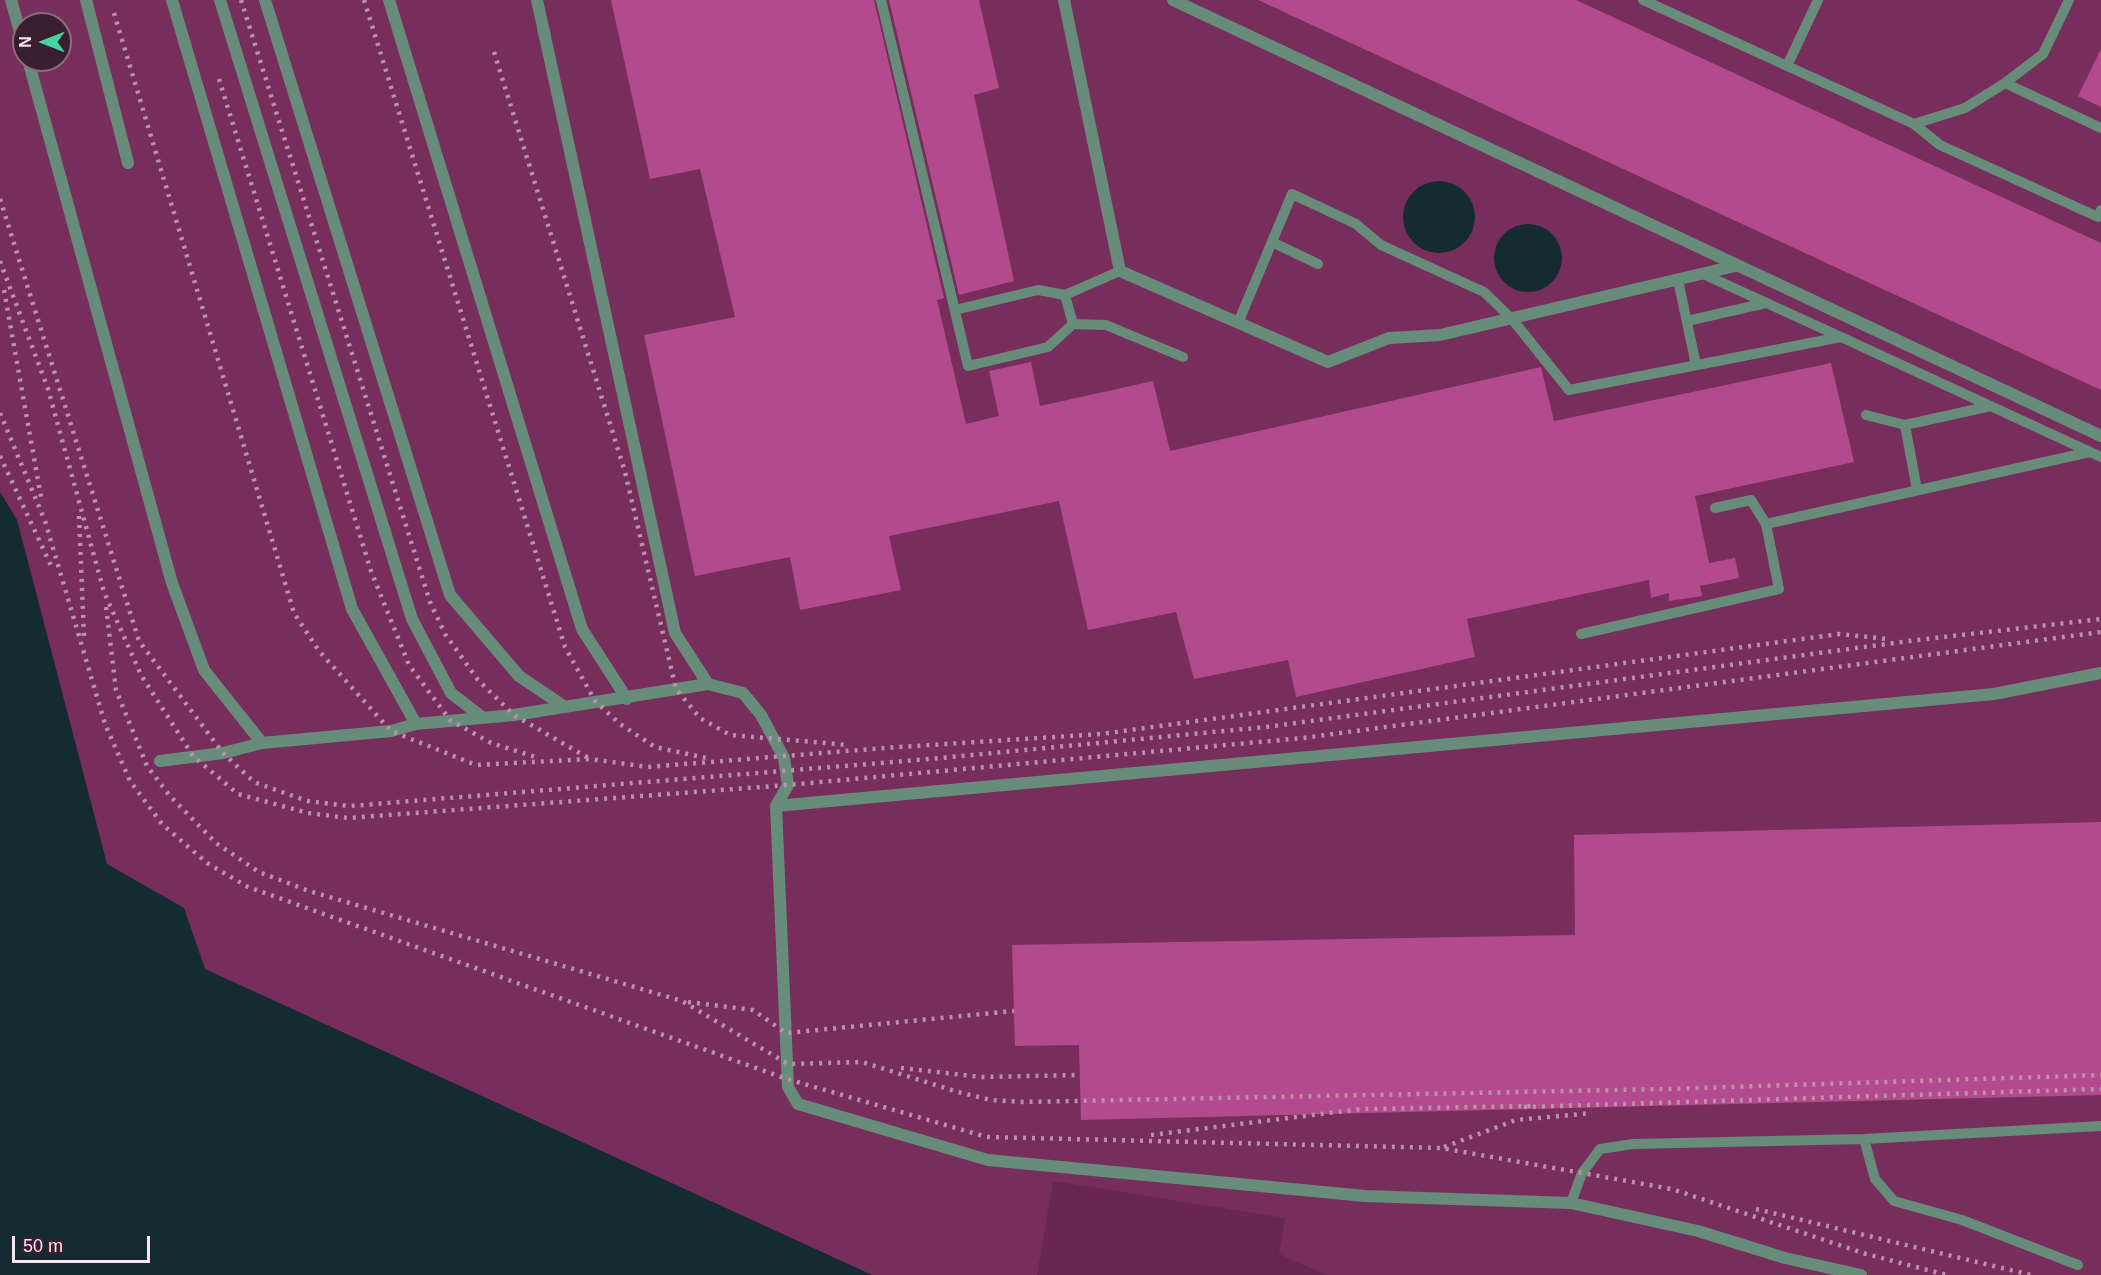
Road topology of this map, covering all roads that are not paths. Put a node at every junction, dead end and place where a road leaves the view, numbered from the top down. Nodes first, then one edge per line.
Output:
1 (86, 0) edge
2 (172, 0) edge
3 (220, 0) edge
4 (265, 0) edge
5 (389, 0) edge
6 (537, 0) edge
7 (881, 0) edge
8 (1064, 0) edge
9 (1173, 0) edge
10 (1643, 0) edge
11 (1818, 0) edge
12 (2069, 0) edge
13 (1787, 66) junction
14 (31, 72) edge
15 (2005, 83) junction
16 (1914, 124) junction
17 (2101, 128) edge
18 (128, 163) dead end
19 (2101, 210) edge
20 (1272, 242) junction
21 (1318, 264) dead end
22 (1735, 266) junction
23 (1120, 271) junction
24 (1702, 274) junction
25 (1678, 280) junction
26 (1065, 295) junction
27 (1766, 303) junction
28 (955, 310) junction
29 (1512, 319) junction
30 (1687, 321) junction
31 (1238, 323) junction
32 (1073, 324) junction
33 (1841, 337) junction
34 (1183, 357) dead end
35 (1696, 365) junction
36 (1991, 406) junction
37 (1866, 416) dead end
38 (1905, 425) junction
39 (2101, 436) edge
40 (2090, 452) junction
41 (2101, 457) edge
42 (1917, 490) junction
43 (1715, 508) dead end
44 (1766, 524) junction
45 (1581, 634) dead end
46 (2101, 672) edge
47 (708, 684) junction
48 (627, 699) junction
49 (562, 705) junction
50 (483, 718) junction
51 (416, 724) junction
52 (262, 743) junction
53 (160, 761) dead end
54 (776, 806) junction
55 (2101, 1126) edge
56 (1864, 1138) junction
57 (1571, 1203) junction
58 (2078, 1265) dead end
59 (1861, 1275) edge

1 - 18 street
2 - 51 street
3 - 50 street
4 - 49 street
5 - 48 street
6 - 47 street
7 - 28 lane
8 - 23 street
9 - 22 street
10 - 13 lane
11 - 13 lane
12 - 15 lane
13 - 16 lane
14 - 52 street
15 - 16 lane
15 - 17 lane
16 - 19 lane
20 - 21 lane
20 - 29 lane
20 - 31 lane
22 - 24 street
22 - 39 street
23 - 26 lane
23 - 31 street
24 - 25 street
24 - 27 lane
25 - 29 street
25 - 30 lane
26 - 28 lane
26 - 32 lane
27 - 30 lane
27 - 33 lane
28 - 32 lane
29 - 31 street
29 - 35 lane
30 - 35 lane
32 - 34 lane
33 - 35 lane
33 - 36 lane
36 - 38 lane
36 - 40 lane
37 - 38 lane
38 - 42 lane
40 - 41 lane
40 - 42 lane
42 - 44 lane
43 - 44 lane
44 - 45 lane
46 - 54 street
47 - 48 street
47 - 54 street
48 - 49 street
49 - 50 street
50 - 51 street
51 - 52 street
52 - 53 street
54 - 57 street
55 - 56 lane
56 - 57 lane
56 - 58 lane
57 - 59 street

